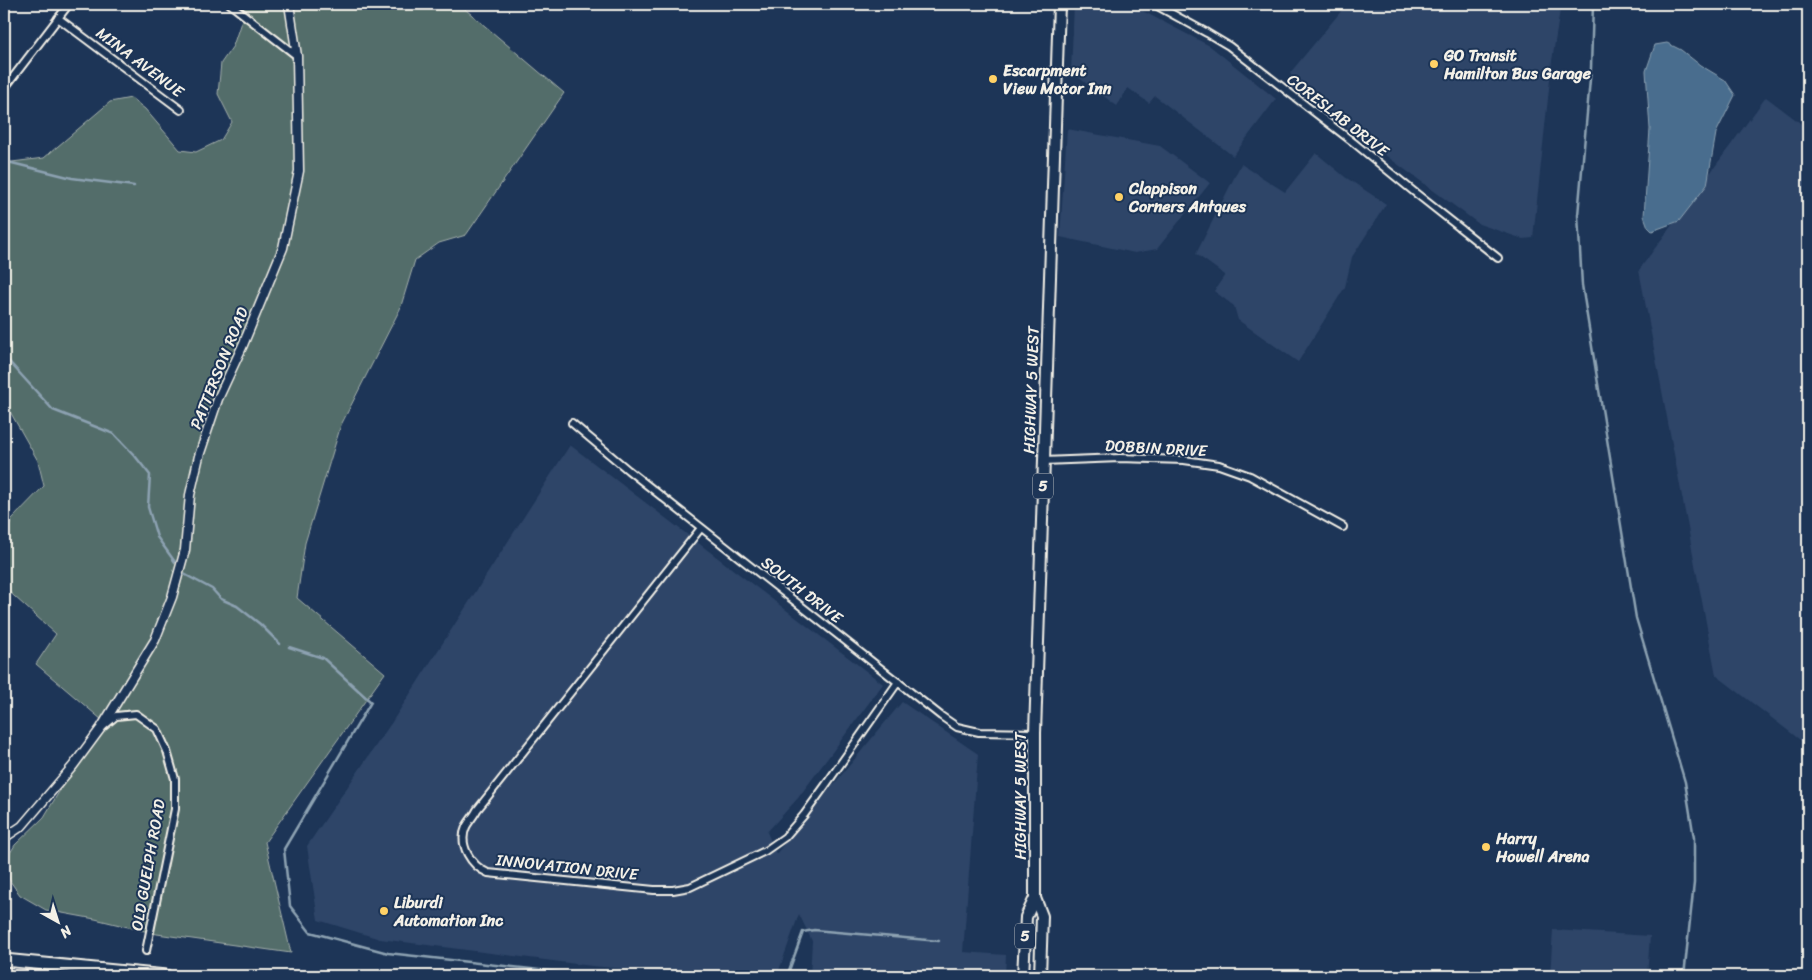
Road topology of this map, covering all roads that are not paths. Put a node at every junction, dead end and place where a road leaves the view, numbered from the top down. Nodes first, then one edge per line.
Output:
1 (69, 4) edge
2 (230, 4) edge
3 (289, 4) edge
4 (1059, 4) edge
5 (1154, 4) edge
6 (58, 18) junction
7 (297, 56) junction
8 (4, 88) edge
9 (181, 110) dead end
10 (1498, 258) dead end
11 (572, 423) dead end
12 (1044, 461) junction
13 (702, 528) junction
14 (1343, 528) dead end
15 (898, 682) junction
16 (101, 728) junction
17 (1034, 733) junction
18 (4, 838) edge
19 (1035, 898) junction
20 (146, 951) dead end
21 (4, 960) edge
22 (166, 976) edge
23 (1023, 976) edge
24 (1040, 976) edge

1 - 6 street
2 - 7 street
3 - 7 street, PATTERSON ROAD
4 - 12 main road, HIGHWAY 5 WEST / 5
5 - 10 street, CORESLAB DRIVE
6 - 8 street
6 - 9 street, MINA AVENUE
7 - 16 street, PATTERSON ROAD
11 - 13 street, SOUTH DRIVE
12 - 14 street, DOBBIN DRIVE
12 - 17 main road, HIGHWAY 5 WEST / 5
13 - 15 street, SOUTH DRIVE
13 - 15 street, INNOVATION DRIVE
15 - 17 street, SOUTH DRIVE
16 - 18 street, OLD GUELPH ROAD
16 - 20 street, OLD GUELPH ROAD
17 - 19 main road, HIGHWAY 5 WEST / 5
19 - 23 main road, HIGHWAY 5 WEST / 5
19 - 24 main road, HIGHWAY 5 WEST / 5
21 - 22 highway

